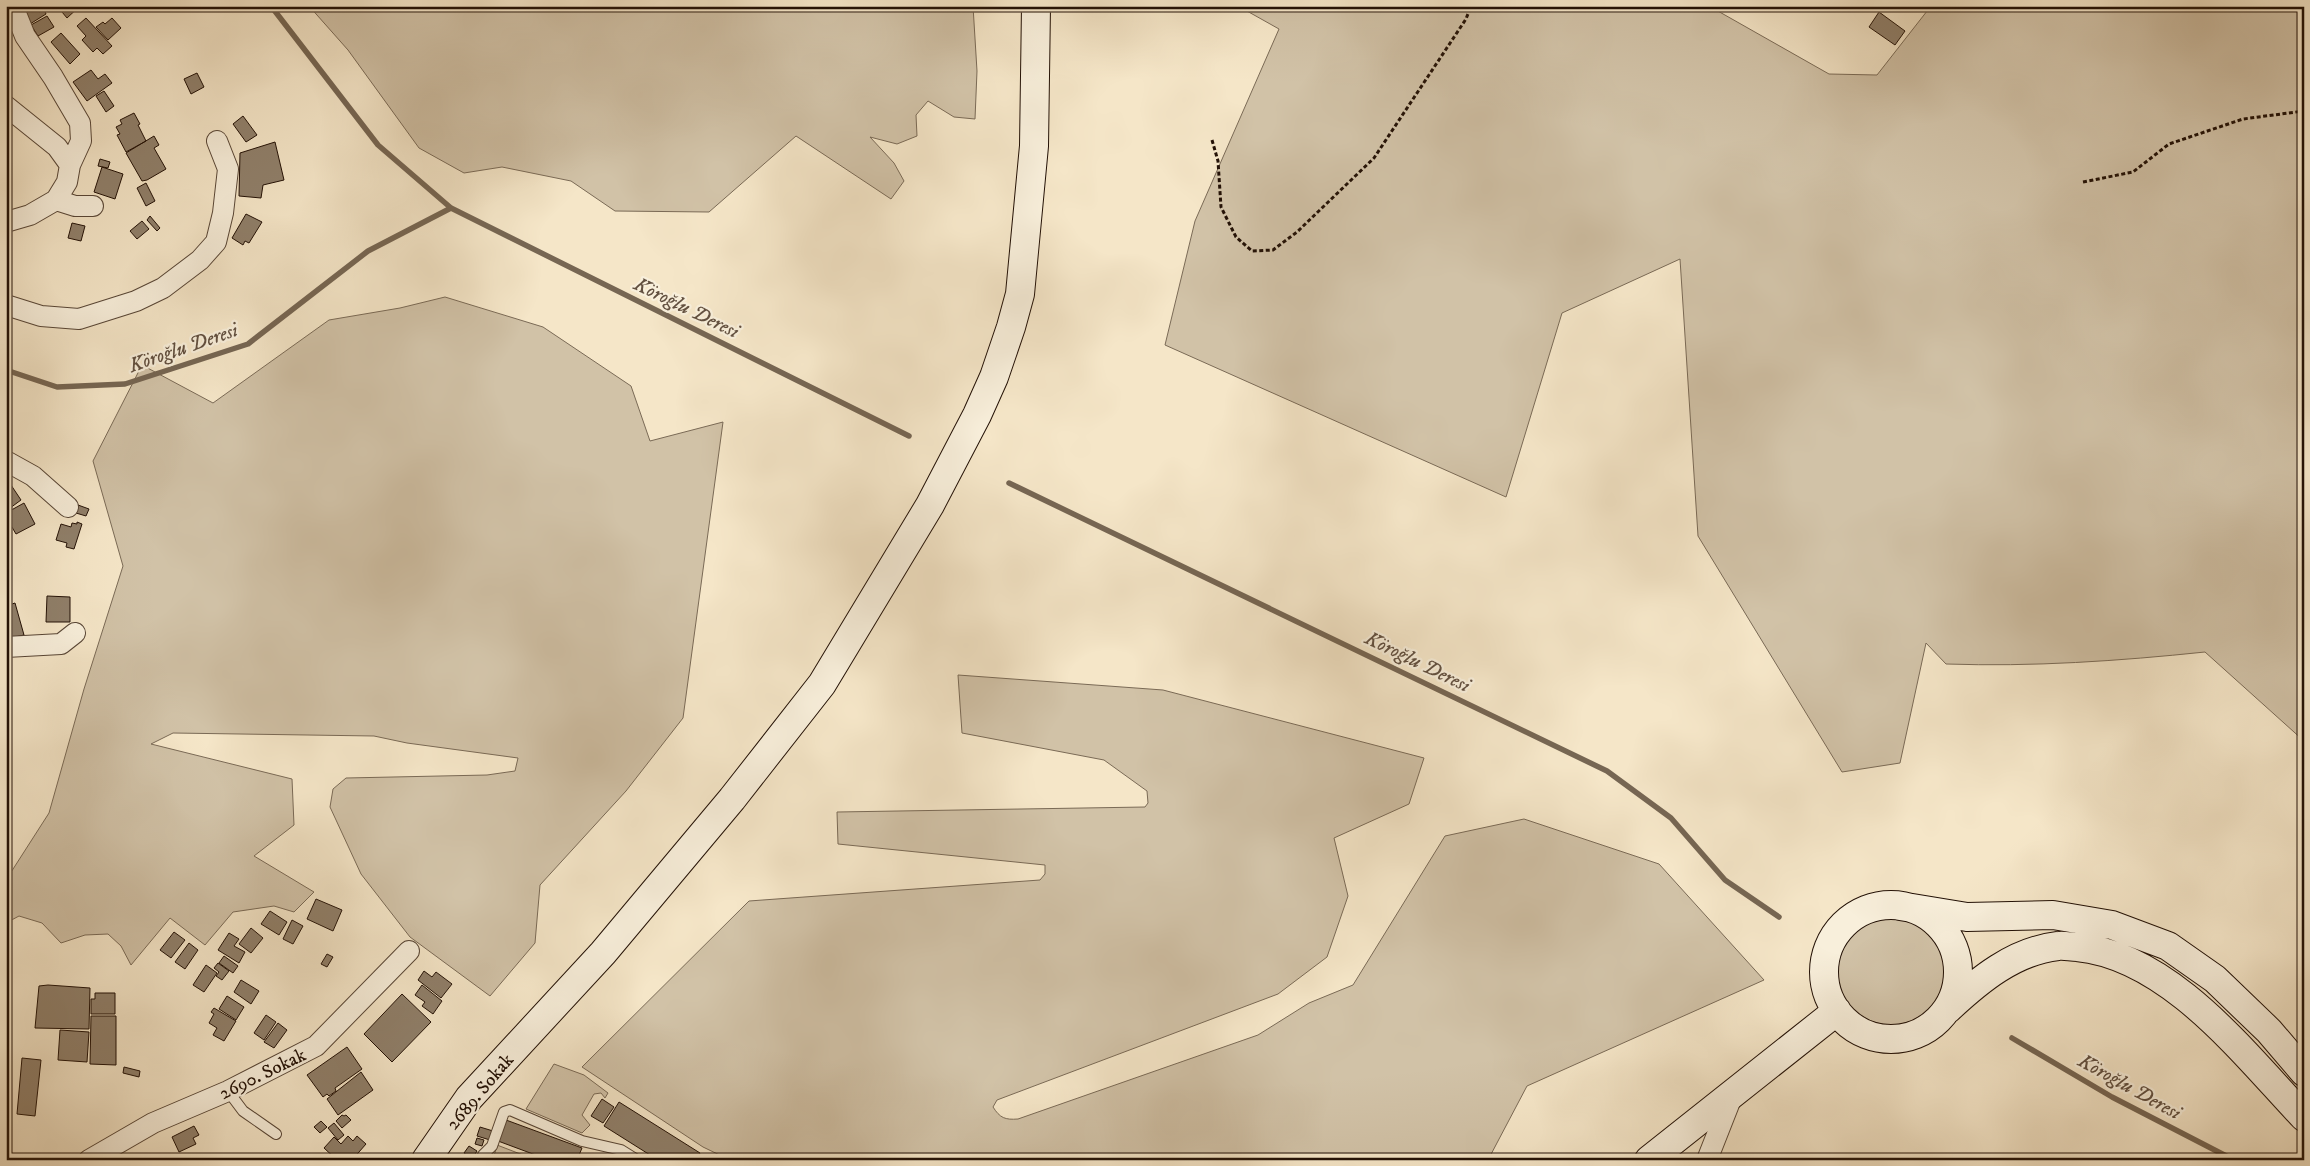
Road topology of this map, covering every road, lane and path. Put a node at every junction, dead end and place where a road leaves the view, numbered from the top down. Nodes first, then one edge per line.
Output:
1 (13, 6) edge
2 (1036, 6) edge
3 (1472, 6) edge
4 (2304, 111) edge
5 (8, 114) edge
6 (1212, 140) dead end
7 (217, 141) dead end
8 (70, 165) junction
9 (2083, 182) dead end
10 (56, 200) junction
11 (93, 206) dead end
12 (6, 222) edge
13 (6, 305) edge
14 (6, 461) edge
15 (68, 507) dead end
16 (75, 633) dead end
17 (6, 646) edge
18 (1900, 906) junction
19 (409, 951) dead end
20 (1948, 1009) junction
21 (1837, 1011) junction
22 (2304, 1072) edge
23 (228, 1091) junction
24 (1734, 1092) junction
25 (2304, 1117) edge
26 (276, 1134) dead end
27 (89, 1160) edge
28 (426, 1160) edge
29 (482, 1160) edge
30 (637, 1160) edge
31 (1649, 1160) edge
32 (1707, 1160) edge

1 - 8 street
2 - 28 main road, 2689. Sokak
3 - 6 path
4 - 9 path
5 - 8 street
7 - 13 street
8 - 10 street
10 - 11 street
10 - 12 street
14 - 15 street
16 - 17 street
18 - 20 main road
18 - 21 main road
18 - 22 main road
19 - 23 street, 2690. Sokak
20 - 21 main road
20 - 25 main road
21 - 24 main road
23 - 26 lane
23 - 27 street, 2690. Sokak
24 - 31 main road
24 - 32 street
29 - 30 lane

